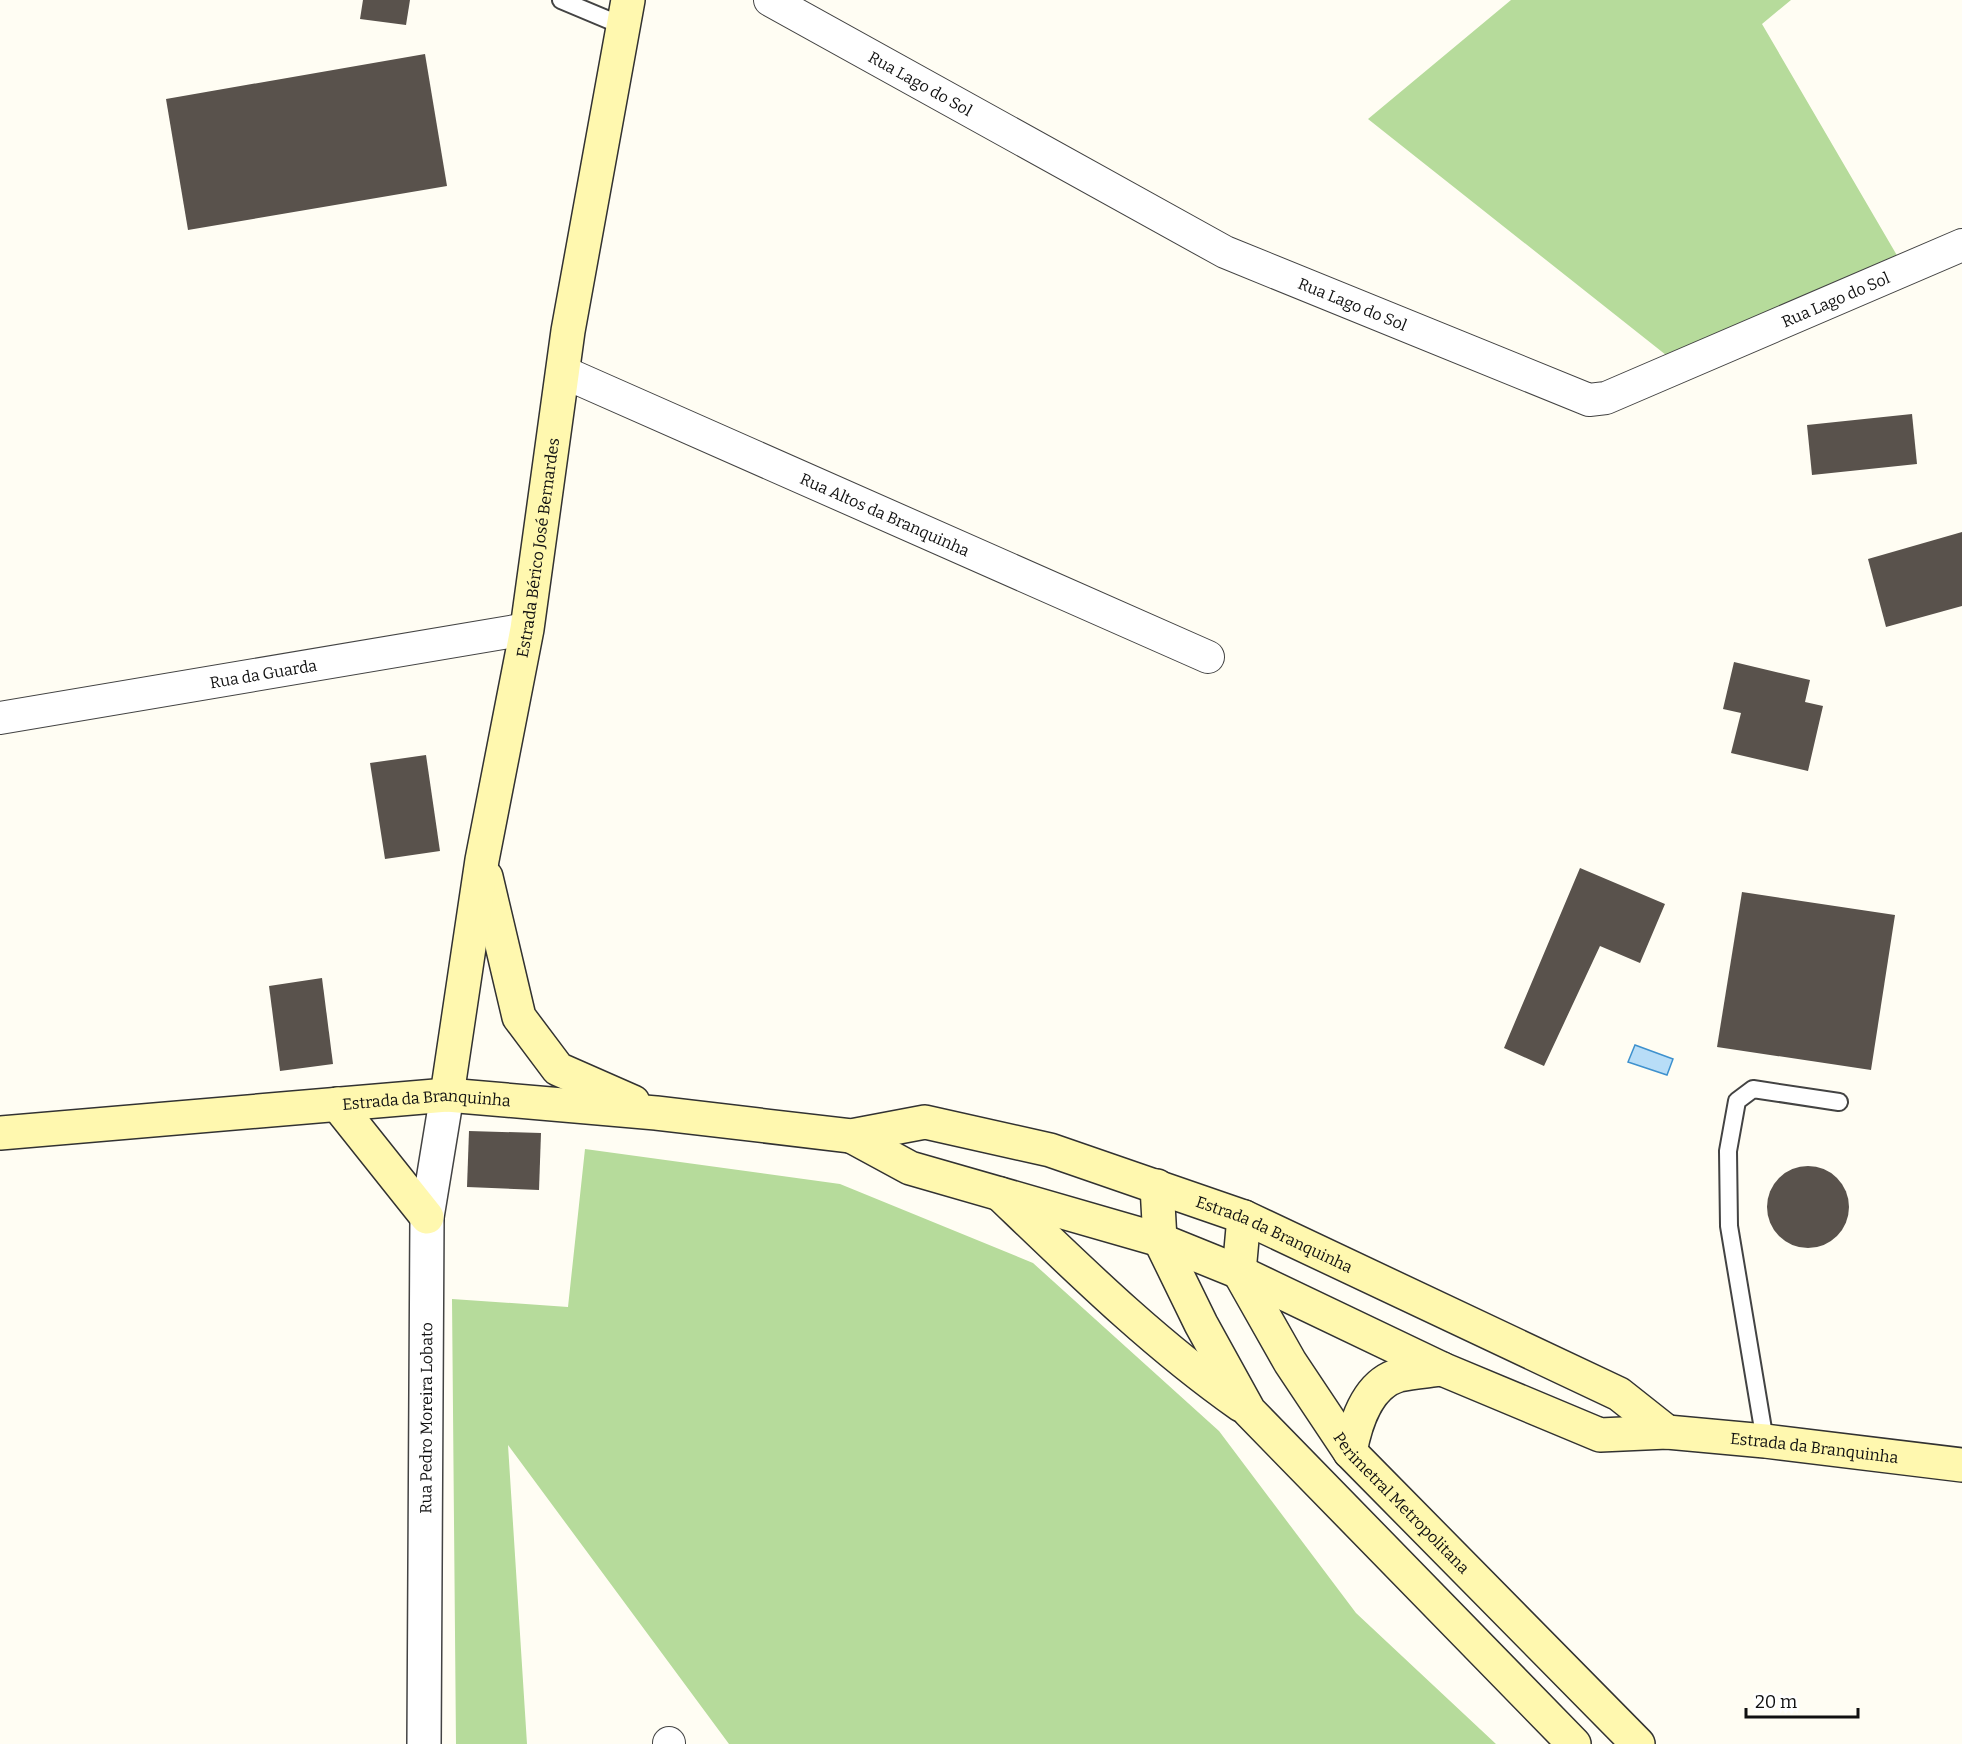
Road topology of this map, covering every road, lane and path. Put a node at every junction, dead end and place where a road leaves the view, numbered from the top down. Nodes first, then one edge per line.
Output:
1 (561, 0) edge
2 (770, 0) edge
3 (625, 13) edge
4 (1962, 245) edge
5 (563, 372) junction
6 (527, 629) junction
7 (1208, 657) dead end
8 (0, 718) edge
9 (482, 860) junction
10 (447, 1095) junction
11 (1839, 1102) dead end
12 (337, 1104) junction
13 (656, 1113) junction
14 (0, 1133) edge
15 (851, 1136) junction
16 (1157, 1186) junction
17 (997, 1191) junction
18 (427, 1217) junction
19 (1244, 1217) junction
20 (1160, 1240) junction
21 (1239, 1272) junction
22 (1442, 1368) junction
23 (1249, 1411) junction
24 (1667, 1432) junction
25 (1765, 1441) junction
26 (1350, 1452) junction
27 (1962, 1465) edge
28 (424, 1744) edge
29 (1574, 1744) edge
30 (1638, 1744) edge

1 - 3 lane
2 - 4 street, Rua Lago do Sol
3 - 5 main road, Estrada Bérico José Bernardes
5 - 6 main road, Estrada Bérico José Bernardes
5 - 7 street, Rua Altos da Branquinha
6 - 8 street, Rua da Guarda
6 - 9 main road, Estrada Bérico José Bernardes
9 - 10 main road, Estrada Bérico José Bernardes
9 - 13 main road
10 - 12 main road, Estrada da Branquinha
10 - 13 main road, Estrada da Branquinha
10 - 18 street, Rua Pedro Moreira Lobato
11 - 25 lane
12 - 14 main road, Estrada da Branquinha
12 - 18 main road
13 - 15 main road, Estrada da Branquinha
15 - 16 main road, Estrada da Branquinha
15 - 17 main road, Estrada da Branquinha
16 - 19 main road, Estrada da Branquinha
16 - 20 main road
17 - 20 main road, Estrada da Branquinha
17 - 23 main road
18 - 28 street, Rua Pedro Moreira Lobato
19 - 21 main road
19 - 24 main road, Estrada da Branquinha
20 - 21 main road, Estrada da Branquinha
20 - 23 main road
21 - 22 main road, Estrada da Branquinha
21 - 26 main road, Perimetral Metropolitana
22 - 24 main road, Estrada da Branquinha
22 - 26 main road
23 - 29 main road
24 - 25 main road, Estrada da Branquinha
25 - 27 main road, Estrada da Branquinha
26 - 30 main road, Perimetral Metropolitana

